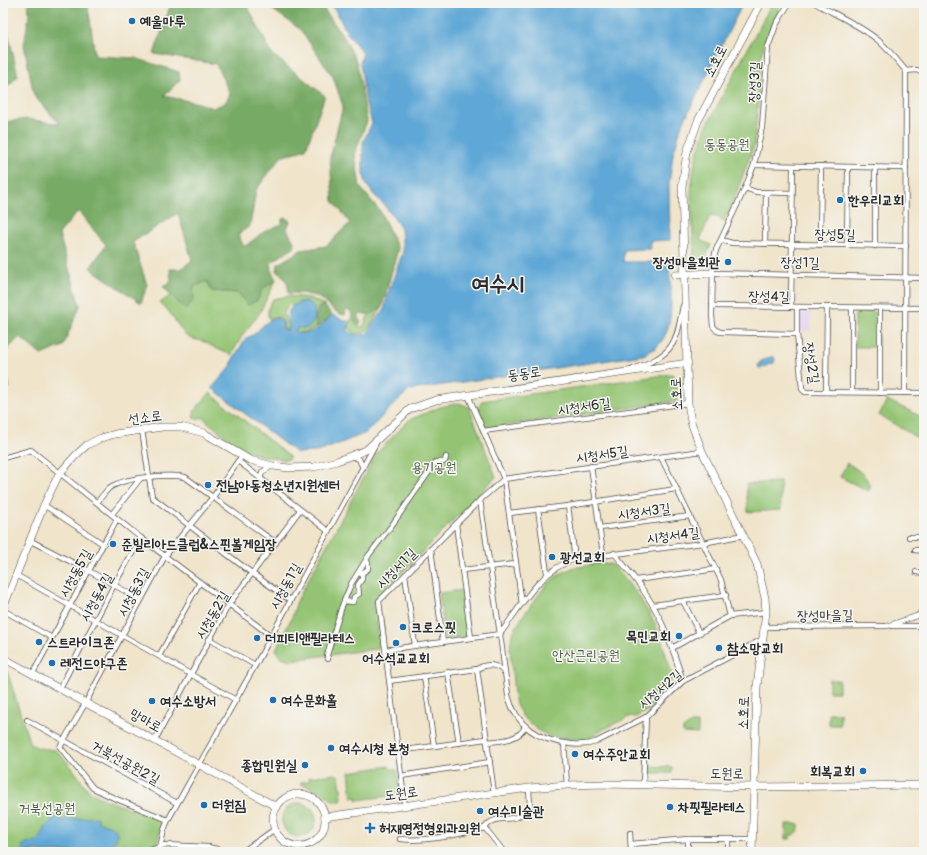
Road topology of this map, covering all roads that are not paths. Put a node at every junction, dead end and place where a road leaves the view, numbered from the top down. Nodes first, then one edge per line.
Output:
1 (761, 3) edge
2 (789, 3) edge
3 (815, 3) edge
4 (906, 71) junction
5 (924, 72) edge
6 (754, 165) junction
7 (793, 166) junction
8 (821, 166) junction
9 (848, 167) junction
10 (875, 168) junction
11 (906, 168) junction
12 (745, 188) junction
13 (766, 193) junction
14 (792, 193) junction
15 (721, 240) junction
16 (765, 244) junction
17 (792, 244) junction
18 (820, 245) junction
19 (847, 245) junction
20 (875, 246) junction
21 (906, 246) junction
22 (685, 274) junction
23 (712, 274) junction
24 (675, 275) dead end
25 (792, 275) junction
26 (905, 277) junction
27 (924, 278) edge
28 (685, 295) junction
29 (712, 306) junction
30 (794, 307) junction
31 (827, 307) junction
32 (852, 308) junction
33 (880, 308) junction
34 (905, 308) junction
35 (924, 308) edge
36 (797, 334) junction
37 (688, 363) junction
38 (627, 371) junction
39 (826, 392) junction
40 (852, 392) junction
41 (880, 393) junction
42 (905, 393) junction
43 (924, 393) edge
44 (468, 395) junction
45 (688, 403) junction
46 (142, 430) junction
47 (483, 431) junction
48 (378, 439) junction
49 (702, 451) junction
50 (351, 456) junction
51 (446, 457) dead end
52 (661, 457) junction
53 (3, 458) edge
54 (240, 459) junction
55 (273, 466) junction
56 (591, 466) junction
57 (363, 469) junction
58 (59, 474) junction
59 (149, 477) junction
60 (140, 479) junction
61 (504, 479) junction
62 (260, 480) junction
63 (676, 489) junction
64 (213, 497) junction
65 (480, 500) junction
66 (97, 502) junction
67 (596, 502) junction
68 (44, 505) junction
69 (568, 506) junction
70 (538, 509) junction
71 (300, 510) junction
72 (509, 513) junction
73 (112, 514) junction
74 (690, 516) junction
75 (117, 519) junction
76 (456, 524) junction
77 (189, 526) junction
78 (600, 528) junction
79 (328, 531) junction
80 (744, 535) junction
81 (909, 537) dead end
82 (924, 537) edge
83 (141, 538) junction
84 (29, 540) junction
85 (276, 543) junction
86 (703, 543) junction
87 (104, 544) junction
88 (431, 549) junction
89 (915, 550) dead end
90 (924, 551) edge
91 (614, 553) junction
92 (603, 554) junction
93 (165, 556) junction
94 (575, 559) junction
95 (366, 560) junction
96 (516, 564) junction
97 (490, 566) junction
98 (716, 569) junction
99 (462, 570) junction
100 (89, 571) junction
101 (916, 572) dead end
102 (547, 573) junction
103 (924, 573) edge
104 (253, 574) junction
105 (16, 575) junction
106 (405, 575) junction
107 (636, 580) junction
108 (200, 582) junction
109 (114, 586) junction
110 (726, 595) junction
111 (141, 600) junction
112 (290, 600) junction
113 (344, 601) junction
114 (683, 601) junction
115 (229, 604) junction
116 (522, 604) junction
117 (70, 605) junction
118 (653, 605) junction
119 (3, 609) edge
120 (924, 611) edge
121 (766, 612) junction
122 (730, 616) junction
123 (96, 619) junction
124 (887, 626) junction
125 (924, 626) edge
126 (764, 627) junction
127 (699, 633) junction
128 (500, 634) junction
129 (122, 635) junction
130 (270, 635) junction
131 (52, 638) junction
132 (471, 638) junction
133 (763, 639) junction
134 (209, 640) junction
135 (443, 642) junction
136 (415, 645) junction
137 (672, 648) junction
138 (385, 650) junction
139 (159, 656) junction
140 (3, 658) edge
141 (328, 659) dead end
142 (255, 665) junction
143 (477, 669) junction
144 (448, 672) junction
145 (504, 672) junction
146 (33, 673) junction
147 (190, 674) junction
148 (424, 676) junction
149 (389, 681) junction
150 (683, 681) junction
151 (60, 688) junction
152 (236, 700) junction
153 (86, 702) junction
154 (646, 717) junction
155 (27, 720) dead end
156 (525, 726) junction
157 (64, 740) junction
158 (155, 740) junction
159 (487, 741) junction
160 (459, 743) junction
161 (564, 743) junction
162 (434, 746) junction
163 (398, 751) junction
164 (490, 762) junction
165 (200, 765) junction
166 (401, 776) junction
167 (924, 784) edge
168 (567, 785) junction
169 (643, 785) junction
170 (754, 786) junction
171 (529, 788) junction
172 (494, 793) junction
173 (177, 804) junction
174 (405, 806) junction
175 (277, 807) junction
176 (325, 817) junction
177 (168, 820) junction
178 (486, 828) junction
179 (275, 829) junction
180 (630, 833) dead end
181 (753, 838) junction
182 (400, 839) dead end
183 (688, 839) junction
184 (728, 839) junction
185 (631, 844) junction
186 (306, 848) edge
187 (294, 849) edge
188 (159, 850) edge
189 (145, 852) edge
190 (229, 852) edge
191 (242, 852) edge
192 (504, 852) edge
193 (631, 852) edge
194 (688, 852) edge
195 (728, 852) edge
196 (752, 852) edge

1 - 22 street, 소호로
2 - 6 street, 장성3길
3 - 4 street
4 - 5 street
4 - 11 street
6 - 7 street
6 - 12 street, 장성3길
7 - 8 street
7 - 14 street
8 - 9 street
8 - 18 street
9 - 10 street
9 - 19 street
10 - 11 street
10 - 20 street
11 - 21 street
12 - 13 street
12 - 15 street, 장성3길
13 - 14 street
13 - 16 street
14 - 17 street
15 - 16 street, 장성5길
15 - 23 street, 장성3길
16 - 17 street, 장성5길
17 - 18 street, 장성5길
17 - 25 street
18 - 19 street, 장성5길
19 - 20 street, 장성5길
20 - 21 street, 장성5길
21 - 26 street
22 - 23 street, 장성1길
22 - 24 street, 장성1길
22 - 28 street, 소호로
23 - 25 street, 장성1길
23 - 29 street, 장성2길
25 - 26 street, 장성1길
25 - 30 street
26 - 27 street, 장성1길
26 - 34 street
28 - 37 street, 소호로
28 - 38 street
29 - 30 street, 장성4길
29 - 36 street, 장성2길
30 - 31 street, 장성4길
30 - 36 street
31 - 32 street, 장성4길
31 - 39 street
32 - 33 street, 장성4길
32 - 40 street
33 - 34 street, 장성4길
33 - 41 street
34 - 35 street, 장성4길
34 - 42 street
36 - 39 street, 장성2길
37 - 38 street, 동동로
37 - 45 street, 소호로
38 - 44 street, 동동로
39 - 40 street, 장성2길
40 - 41 street, 장성2길
41 - 42 street, 장성2길
42 - 43 street, 장성2길
44 - 47 street
44 - 48 street, 동동로
45 - 47 street, 시청서6길
45 - 49 street, 소호로
46 - 54 street, 선소로
46 - 58 street, 선소로
46 - 59 street
47 - 61 street
48 - 50 street, 선소로
48 - 57 street, 시청동1길
49 - 52 street, 시청서5길
49 - 80 street, 소호로
50 - 55 street, 선소로
50 - 57 street
51 - 95 street
52 - 56 street, 시청서5길
52 - 63 street, 시청서3길
53 - 58 street
54 - 55 street, 선소로
54 - 62 street
54 - 64 street, 시청동3길
55 - 62 street
56 - 61 street, 시청서5길
56 - 67 street
57 - 79 street, 시청동1길
58 - 66 street
58 - 68 street, 선소로
59 - 60 street
59 - 64 street
59 - 77 street
60 - 66 street
60 - 73 street
61 - 65 street, 시청서1길
61 - 72 street
62 - 71 street
63 - 67 street, 시청서3길
63 - 74 street, 시청서3길
64 - 77 street, 시청동3길
64 - 85 street
65 - 76 street, 시청서1길
65 - 97 street
66 - 73 street
67 - 69 street
67 - 78 street
68 - 84 street, 선소로
68 - 87 street
69 - 70 street
69 - 94 street
70 - 72 street
70 - 102 street
71 - 79 street
71 - 85 street, 시청동2길
72 - 96 street
73 - 75 street
74 - 78 street, 시청서3길
74 - 86 street, 시청서3길
75 - 83 street
75 - 87 street, 시청동5길
76 - 88 street, 시청서1길
76 - 99 street
77 - 93 street, 시청동3길
77 - 104 street
78 - 92 street
79 - 112 street, 시청동1길
80 - 86 street, 시청서4길
80 - 121 street, 소호로
81 - 82 street
83 - 93 street
83 - 109 street, 시청동4길
84 - 100 street
84 - 105 street, 선소로
85 - 104 street, 시청동2길
86 - 91 street, 시청서4길
86 - 98 street, 시청서3길
87 - 100 street, 시청동5길
88 - 106 street, 시청서1길
88 - 135 street
89 - 90 street
91 - 92 street, 시청서4길
91 - 107 street
92 - 94 street, 시청서4길
93 - 108 street
93 - 111 street, 시청동3길
94 - 102 street, 시청서4길
95 - 113 street
95 - 113 street
96 - 97 street
96 - 116 street
97 - 99 street
97 - 128 street
98 - 107 street
98 - 110 street, 시청서3길
99 - 132 street
100 - 109 street
100 - 117 street, 시청동5길
101 - 103 street
102 - 116 street, 시청서4길
104 - 112 street
104 - 115 street, 시청동2길
105 - 117 street
105 - 119 street, 선소로
106 - 136 street
106 - 138 street, 시청서1길
107 - 118 street
108 - 115 street
108 - 139 street
109 - 111 street
109 - 123 street, 시청동4길
110 - 114 street
110 - 122 street, 시청서3길
111 - 129 street, 시청동3길
112 - 130 street, 시청동1길
113 - 141 street
114 - 118 street
114 - 127 street
115 - 130 street
115 - 134 street, 시청동2길
116 - 128 street, 시청서4길
117 - 123 street
117 - 131 street, 시청동5길
118 - 137 street
119 - 131 street
120 - 124 street, 장성마을길
121 - 122 street
121 - 126 street, 소호로
122 - 127 street
123 - 129 street
123 - 151 street, 시청동4길
124 - 125 street, 장성마을길
124 - 126 street, 장성마을길
126 - 133 street, 소호로
127 - 137 street
128 - 132 street
128 - 145 street, 시청서2길
129 - 139 street
129 - 153 street, 시청동3길
130 - 142 street, 시청동1길
131 - 146 street, 시청동5길
132 - 135 street
133 - 150 street, 시청서2길
133 - 170 street, 소호로
134 - 142 street
134 - 147 street, 시청동2길
135 - 136 street
136 - 138 street
137 - 150 street
138 - 149 street, 시청서1길
139 - 147 street
140 - 146 street, 망마로
142 - 152 street, 시청동1길
143 - 144 street
143 - 145 street
143 - 159 street
144 - 148 street
144 - 160 street
145 - 156 street, 시청서2길
146 - 151 street, 망마로
147 - 152 street
147 - 158 street, 시청동2길
148 - 149 street
148 - 162 street
149 - 163 street, 시청서1길
150 - 154 street, 시청서2길
151 - 153 street, 망마로
152 - 165 street, 시청동1길
153 - 157 street
153 - 158 street, 망마로
154 - 161 street, 시청서2길
154 - 169 street
155 - 157 street, 거북선공원2길
156 - 159 street
156 - 161 street, 시청서2길
157 - 173 street, 거북선공원2길
157 - 177 street, 거북선공원2길
158 - 165 street, 망마로
159 - 160 street
159 - 164 street
160 - 162 street
161 - 168 street
162 - 163 street
163 - 166 street, 시청서1길
164 - 166 street
164 - 172 street
165 - 173 street, 시청동1길
165 - 175 street, 망마로
166 - 174 street, 시청서1길
167 - 170 street, 도원로
168 - 169 street, 도원로
168 - 171 street, 도원로
169 - 170 street, 도원로
170 - 181 street, 소호로
171 - 172 street, 도원로
171 - 178 street
172 - 174 street, 도원로
173 - 177 street, 시청동1길
174 - 176 street, 도원로
175 - 176 street
175 - 179 street
176 - 186 street
177 - 188 street, 시청동1길
178 - 182 street
178 - 192 street
179 - 187 street
179 - 191 street
180 - 185 street
181 - 184 street
181 - 196 street, 소호로
183 - 184 street
183 - 185 street
183 - 194 street
184 - 195 street
185 - 193 street
186 - 187 street
188 - 189 street
188 - 190 street

